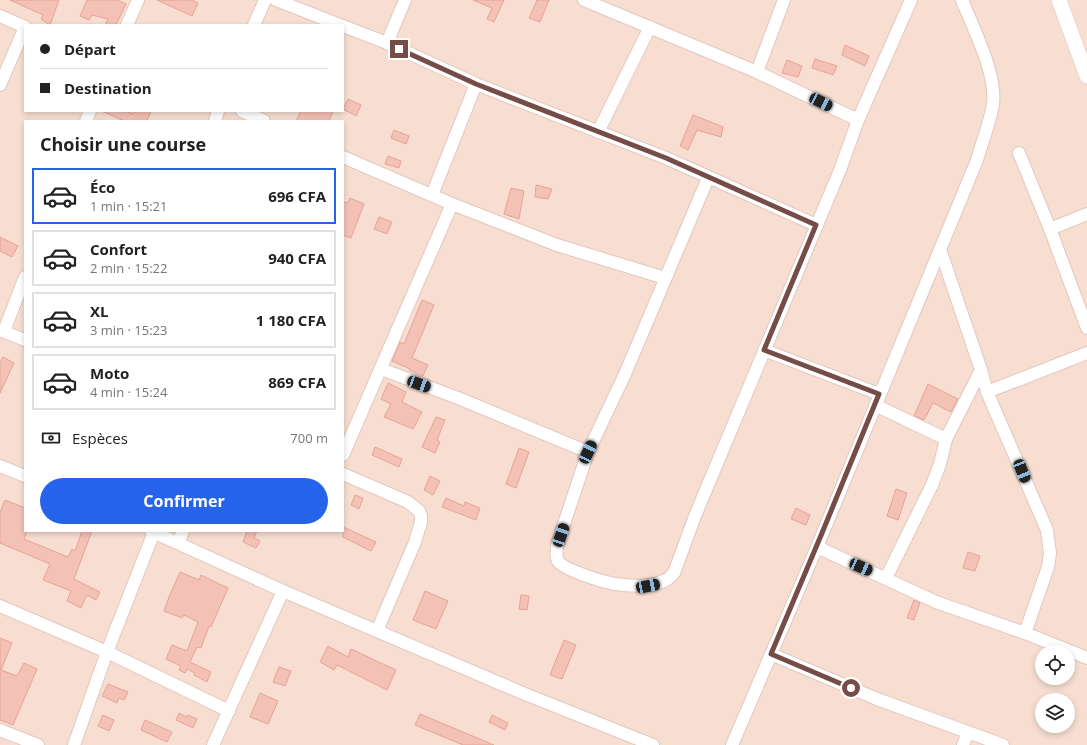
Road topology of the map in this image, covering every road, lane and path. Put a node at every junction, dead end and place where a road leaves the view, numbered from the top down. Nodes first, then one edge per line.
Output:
1 (138, 0) edge
2 (265, 0) edge
3 (276, 0) edge
4 (405, 0) edge
5 (584, 0) edge
6 (784, 0) edge
7 (911, 0) edge
8 (962, 0) edge
9 (1059, 0) edge
10 (0, 16) edge
11 (127, 24) edge
12 (254, 24) edge
13 (337, 24) edge
14 (344, 26) edge
15 (24, 27) edge
16 (650, 27) junction
17 (24, 29) edge
18 (387, 43) junction
19 (757, 72) junction
20 (1087, 76) edge
21 (476, 84) junction
22 (0, 86) edge
23 (244, 112) edge
24 (262, 120) edge
25 (858, 120) junction
26 (598, 132) junction
27 (1019, 153) dead end
28 (344, 157) edge
29 (708, 178) junction
30 (432, 195) junction
31 (452, 204) junction
32 (1087, 214) edge
33 (816, 225) junction
34 (1050, 229) junction
35 (940, 249) junction
36 (665, 278) junction
37 (24, 280) edge
38 (1087, 328) edge
39 (2, 330) edge
40 (24, 340) edge
41 (764, 350) junction
42 (1087, 353) edge
43 (380, 369) junction
44 (981, 370) junction
45 (987, 392) junction
46 (877, 400) junction
47 (946, 438) junction
48 (588, 452) junction
49 (344, 453) edge
50 (0, 466) edge
51 (344, 474) edge
52 (24, 476) edge
53 (153, 532) edge
54 (183, 532) edge
55 (178, 543) junction
56 (816, 547) junction
57 (886, 578) junction
58 (283, 591) junction
59 (0, 606) edge
60 (377, 631) junction
61 (1025, 633) junction
62 (107, 652) junction
63 (771, 654) junction
64 (1087, 658) edge
65 (229, 711) junction
66 (0, 730) edge
67 (968, 732) junction
68 (38, 745) edge
69 (74, 745) edge
70 (213, 745) edge
71 (653, 745) edge
72 (732, 745) edge
73 (963, 745) edge
74 (1003, 745) edge

1 - 11 street
2 - 12 street
3 - 13 street
4 - 18 street
5 - 16 street
6 - 19 street
7 - 25 street
8 - 35 street
9 - 20 street
10 - 15 street
14 - 18 street
16 - 19 street
16 - 26 street
17 - 22 street
18 - 21 street
19 - 25 street
21 - 26 street
21 - 30 street
23 - 24 street
25 - 33 street
26 - 29 street
27 - 34 street
28 - 30 street
29 - 33 street
29 - 36 street
30 - 31 street
31 - 36 street
31 - 43 street
32 - 34 street
33 - 41 street
34 - 38 street
35 - 44 street
35 - 46 street
36 - 48 street
37 - 39 street
39 - 40 street
41 - 46 street
41 - 48 street
42 - 45 street
43 - 48 street
43 - 49 street
44 - 45 street
44 - 47 street
45 - 61 street
46 - 47 street
46 - 56 street
47 - 57 street
50 - 52 street
51 - 60 street
53 - 55 street
53 - 62 street
54 - 55 street
55 - 58 street
56 - 57 street
56 - 63 street
57 - 61 street
58 - 60 street
58 - 65 street
59 - 62 street
60 - 71 street
61 - 64 street
62 - 65 street
62 - 69 street
63 - 67 street
63 - 72 street
65 - 70 street
66 - 68 street
67 - 73 street
67 - 74 street

